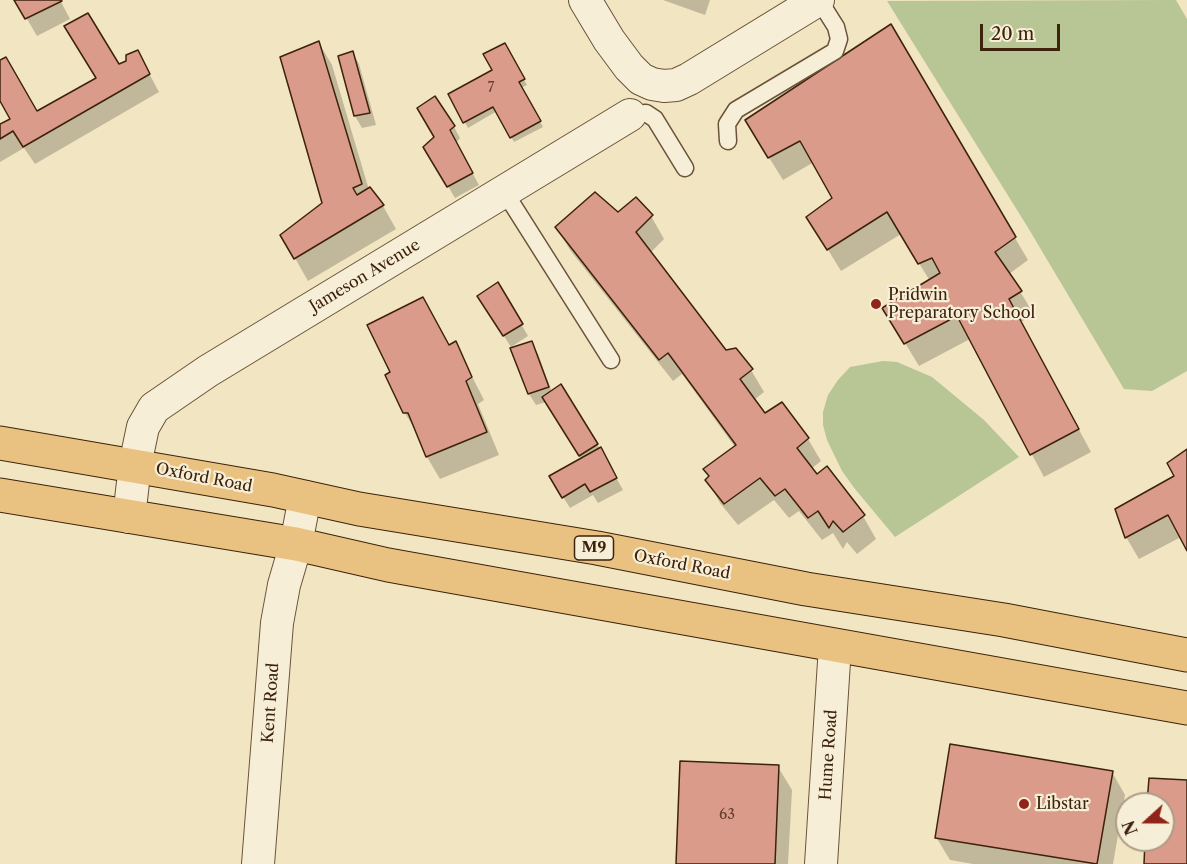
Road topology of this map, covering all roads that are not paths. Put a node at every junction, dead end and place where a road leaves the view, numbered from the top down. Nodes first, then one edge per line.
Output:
1 (585, 0) edge
2 (818, 0) edge
3 (630, 115) joint
4 (728, 141) dead end
5 (685, 168) dead end
6 (504, 191) junction
7 (611, 360) dead end
8 (0, 443) edge
9 (64, 453) junction
10 (135, 465) junction
11 (233, 484) junction
12 (0, 495) edge
13 (305, 497) junction
14 (54, 504) junction
15 (129, 517) junction
16 (227, 533) junction
17 (296, 544) junction
18 (597, 548) junction
19 (806, 589) junction
20 (591, 601) junction
21 (875, 601) junction
22 (798, 639) junction
23 (850, 649) junction
24 (1187, 655) edge
25 (1187, 708) edge
26 (258, 864) edge
27 (821, 864) edge

1 - 2 street
2 - 4 lane
3 - 5 lane
3 - 6 street, Jameson Avenue
6 - 7 lane
6 - 10 street, Jameson Avenue
8 - 9 main road, Oxford Road / M9
9 - 10 main road, Oxford Road / M9
9 - 14 main road
10 - 11 main road, Oxford Road / M9
10 - 15 street, Jameson Avenue
11 - 13 main road, Oxford Road / M9
11 - 16 main road
12 - 14 main road
13 - 17 street, Kent Road
13 - 18 main road, Oxford Road / M9
14 - 15 main road
15 - 16 main road
16 - 17 main road
17 - 20 main road
17 - 26 street, Kent Road
18 - 19 main road, Oxford Road / M9
18 - 20 main road
19 - 21 main road, Oxford Road / M9
19 - 22 main road
20 - 22 main road
21 - 23 main road
21 - 24 main road, Oxford Road / M9
22 - 23 main road
23 - 25 main road
23 - 27 street, Hume Road

